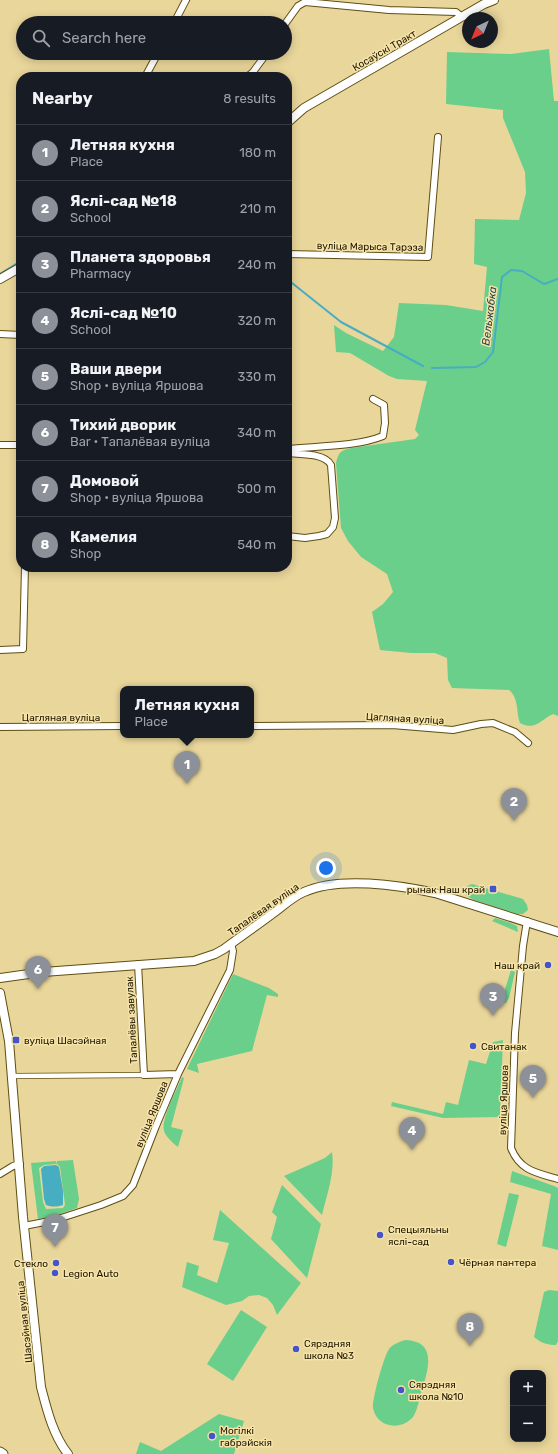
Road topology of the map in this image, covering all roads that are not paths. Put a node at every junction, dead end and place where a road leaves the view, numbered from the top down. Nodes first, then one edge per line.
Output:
1 (186, 0) edge
2 (494, 0) edge
3 (471, 12) edge
4 (178, 16) edge
5 (291, 16) edge
6 (462, 18) joint
7 (154, 60) edge
8 (262, 60) edge
9 (148, 72) edge
10 (253, 72) edge
11 (292, 119) edge
12 (438, 137) dead end
13 (292, 254) edge
14 (16, 270) edge
15 (0, 279) edge
16 (0, 334) edge
17 (16, 335) edge
18 (373, 398) dead end
19 (0, 445) edge
20 (16, 445) edge
21 (292, 449) edge
22 (292, 453) edge
23 (292, 537) edge
24 (25, 572) edge
25 (0, 650) edge
26 (120, 726) edge
27 (254, 726) edge
28 (0, 727) edge
29 (528, 743) dead end
30 (527, 921) junction
31 (558, 932) edge
32 (231, 944) junction
33 (138, 964) junction
34 (0, 978) edge
35 (0, 992) edge
36 (178, 1074) junction
37 (144, 1075) junction
38 (13, 1076) junction
39 (20, 1164) junction
40 (0, 1174) edge
41 (558, 1179) edge
42 (24, 1226) junction
43 (0, 1452) edge
44 (3, 1454) edge
45 (68, 1454) edge

1 - 4 street
2 - 3 main road, Косаўскі Тракт
5 - 6 street
6 - 11 main road, Косаўскі Тракт
7 - 9 street
8 - 10 street
12 - 13 street, вуліца Марыса Тарэза
14 - 15 main road
16 - 17 street
18 - 21 street
19 - 20 street
22 - 23 street
24 - 25 street
26 - 28 street, Цагляная вуліца
27 - 29 street, Цагляная вуліца
30 - 31 main road, Тапалёвая вуліца
30 - 32 main road, Тапалёвая вуліца
30 - 41 street, вуліца Яршова
32 - 33 main road, Тапалёвая вуліца
32 - 36 street, вуліца Яршова
33 - 34 main road, Тапалёвая вуліца
33 - 37 street, Тапалёвы завулак
35 - 38 main road, Шасэйная вуліца
36 - 37 street
36 - 42 street, вуліца Яршова
37 - 38 street
38 - 39 main road, Шасэйная вуліца
39 - 40 street
39 - 42 main road, Шасэйная вуліца
42 - 45 main road, Шасэйная вуліца
43 - 44 main road

